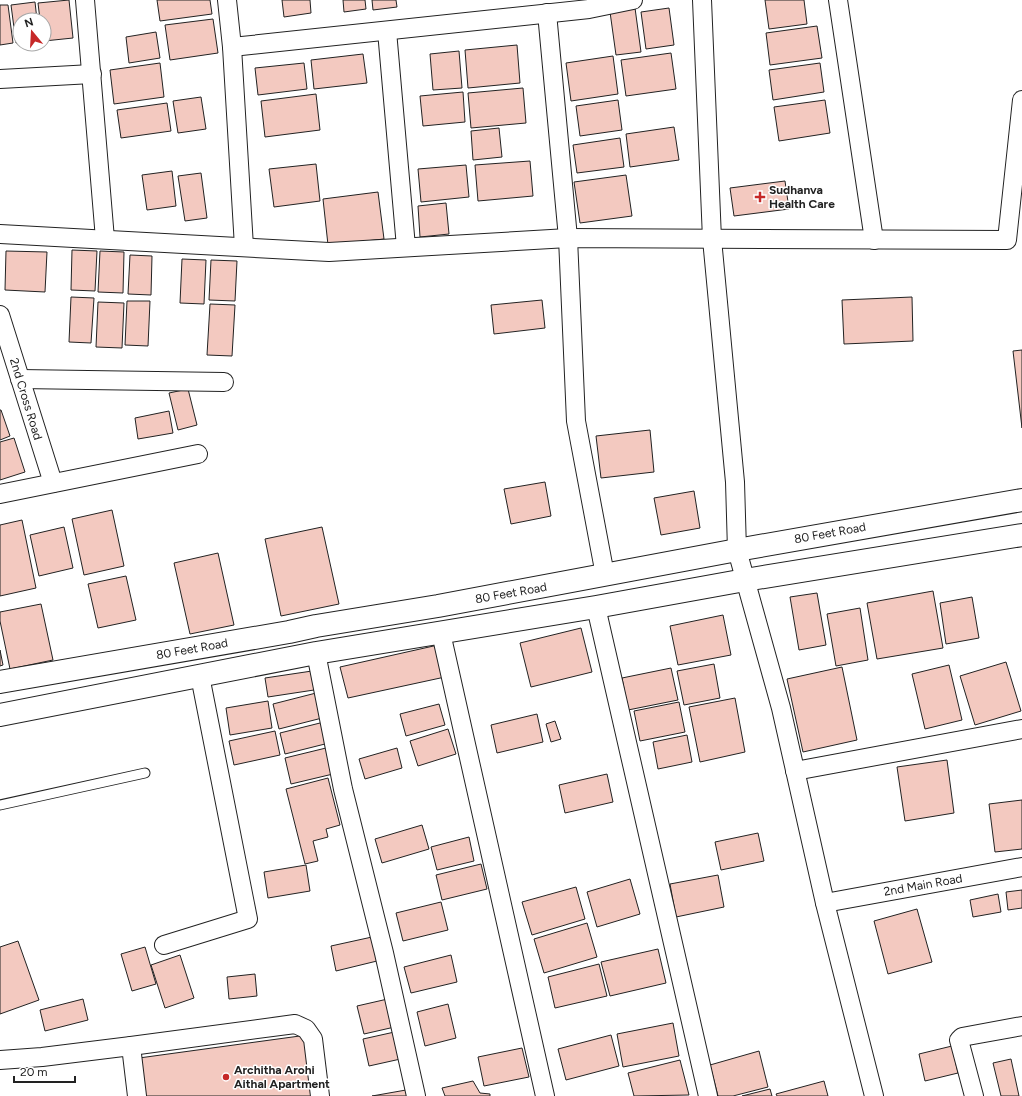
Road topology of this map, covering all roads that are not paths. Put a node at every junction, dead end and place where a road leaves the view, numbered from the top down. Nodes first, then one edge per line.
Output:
1 (85, 0) edge
2 (227, 0) edge
3 (633, 0) edge
4 (702, 0) edge
5 (838, 0) edge
6 (588, 4) edge
7 (547, 13) junction
8 (387, 31) junction
9 (232, 47) junction
10 (92, 74) junction
11 (0, 79) edge
12 (1022, 107) edge
13 (0, 234) edge
14 (568, 238) junction
15 (712, 239) junction
16 (105, 240) junction
17 (874, 240) junction
18 (1014, 242) edge
19 (244, 247) junction
20 (406, 247) junction
21 (0, 315) edge
22 (20, 378) junction
23 (224, 382) dead end
24 (198, 454) dead end
25 (53, 483) junction
26 (0, 494) edge
27 (1022, 500) edge
28 (1022, 535) edge
29 (737, 550) junction
30 (605, 574) junction
31 (745, 580) junction
32 (596, 607) junction
33 (441, 633) junction
34 (316, 653) junction
35 (200, 676) junction
36 (0, 682) edge
37 (0, 715) edge
38 (1022, 729) edge
39 (795, 771) junction
40 (145, 773) dead end
41 (0, 805) edge
42 (1022, 867) edge
43 (825, 903) junction
44 (164, 945) dead end
45 (1022, 1026) edge
46 (131, 1046) junction
47 (0, 1060) edge
48 (137, 1096) edge
49 (320, 1096) edge
50 (416, 1096) edge
51 (545, 1096) edge
52 (708, 1096) edge
53 (874, 1096) edge
54 (974, 1096) edge

1 - 10 street
2 - 9 street
3 - 6 street
4 - 15 street
5 - 17 street
6 - 7 street
7 - 8 street
7 - 14 street
8 - 9 street
8 - 20 street
9 - 19 street
10 - 11 street
10 - 16 street
12 - 18 street
13 - 16 street
14 - 15 street
14 - 20 street
14 - 30 street
15 - 17 street
15 - 29 street
16 - 19 street
17 - 18 street
19 - 20 street
21 - 22 street, 2nd Cross Road
22 - 23 street
22 - 25 street, 2nd Cross Road
24 - 25 street
25 - 26 street
27 - 29 main road, 80 Feet Road
28 - 31 main road
29 - 30 main road, 80 Feet Road
29 - 31 street
30 - 36 main road, 80 Feet Road
31 - 32 main road
31 - 39 street
32 - 33 main road
32 - 52 street
33 - 34 main road
33 - 51 street
34 - 35 main road
34 - 50 street
35 - 37 main road
35 - 44 street
38 - 39 street
39 - 43 street
40 - 41 lane
42 - 43 street, 2nd Main Road
43 - 53 street
45 - 54 street
46 - 47 street
46 - 48 street
46 - 49 street

